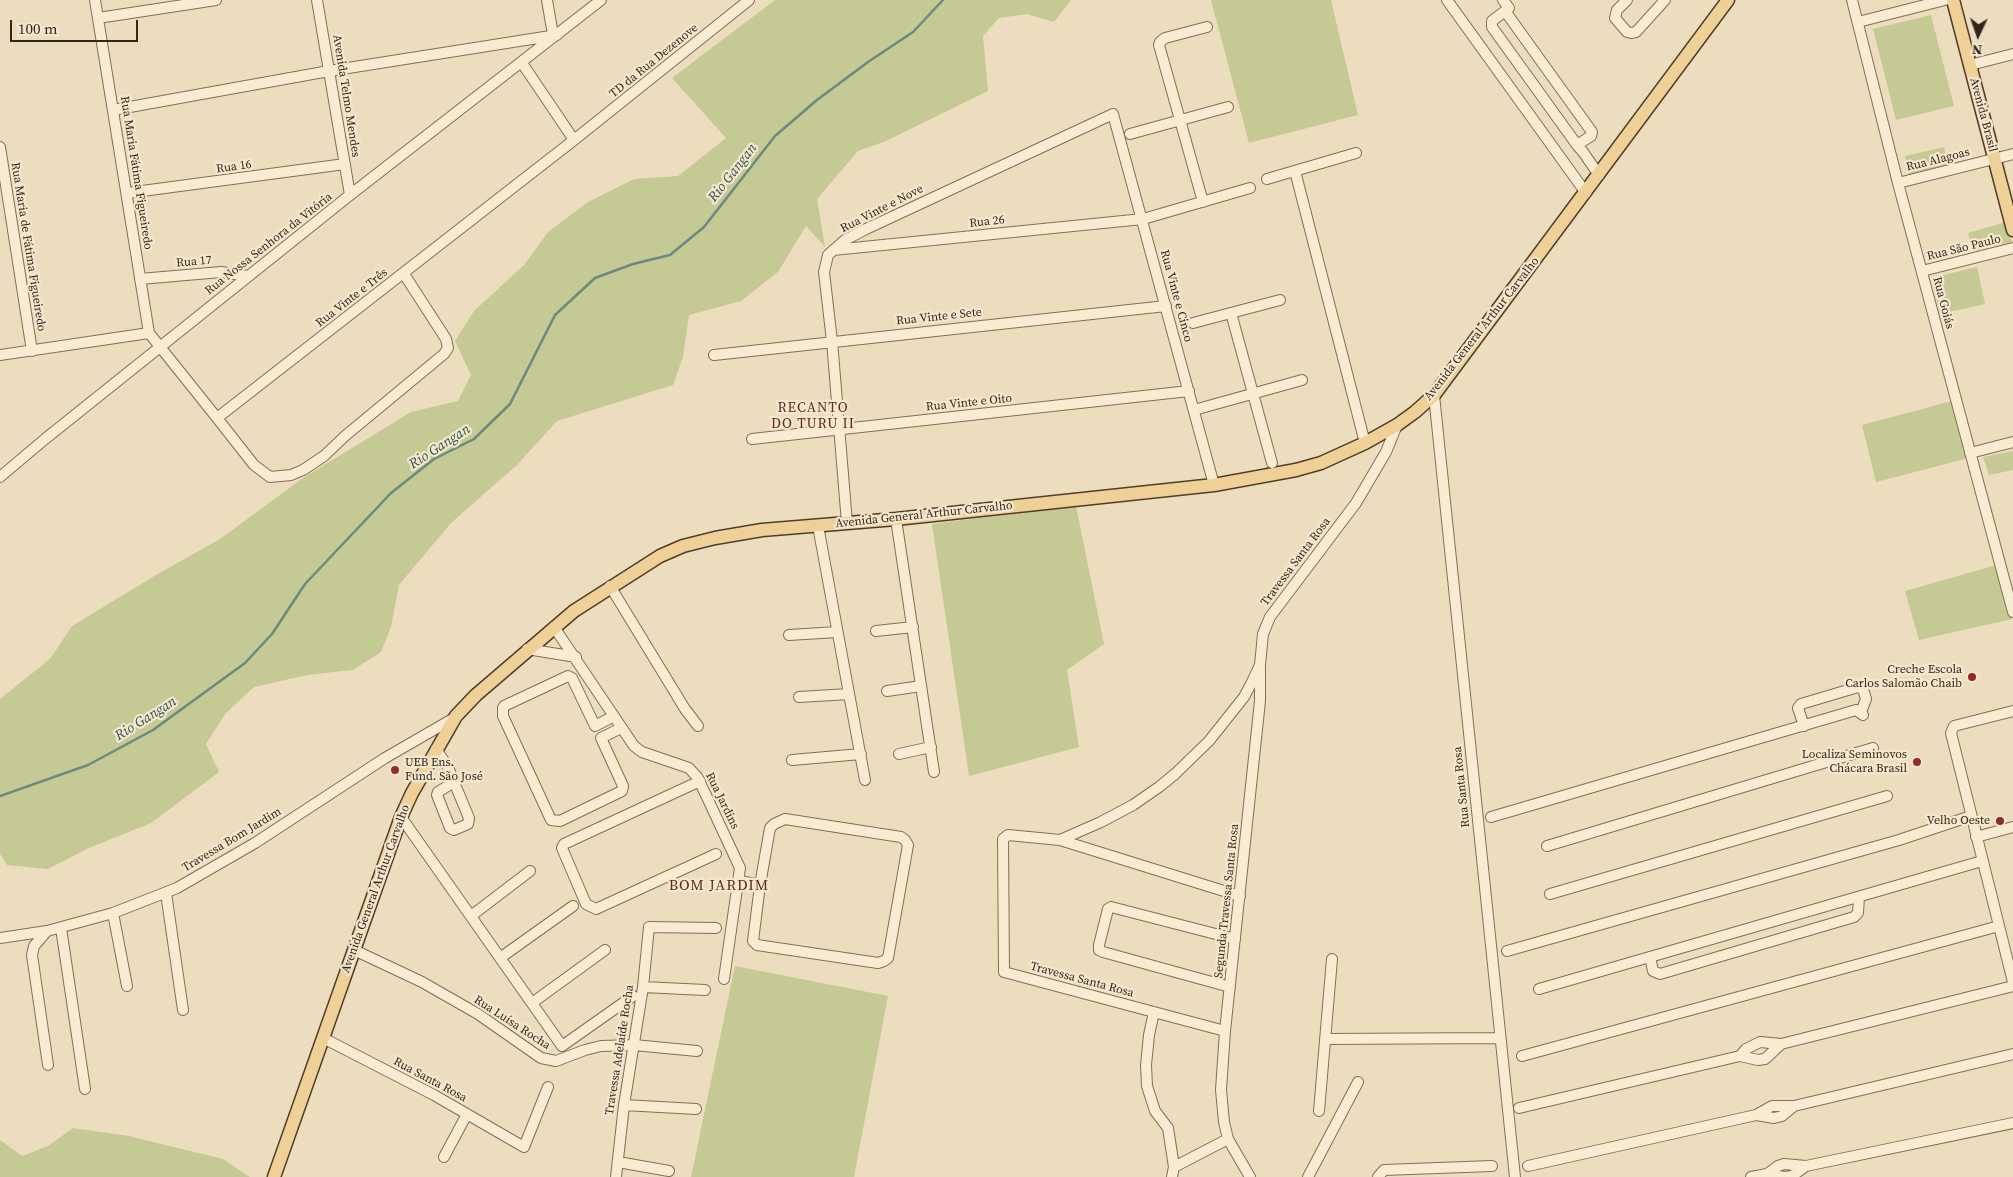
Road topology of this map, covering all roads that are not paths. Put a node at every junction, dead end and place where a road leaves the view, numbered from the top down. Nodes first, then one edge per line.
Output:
1 (95, 0) edge
2 (216, 0) edge
3 (318, 0) edge
4 (547, 0) edge
5 (602, 0) edge
6 (749, 0) edge
7 (1447, 0) edge
8 (1627, 0) edge
9 (1665, 0) edge
10 (1728, 0) edge
11 (1852, 0) edge
12 (1945, 0) edge
13 (1953, 0) edge
14 (98, 18) junction
15 (1858, 22) junction
16 (1207, 27) dead end
17 (555, 35) junction
18 (2013, 54) edge
19 (522, 63) junction
20 (1970, 66) junction
21 (329, 71) junction
22 (1228, 107) dead end
23 (113, 110) junction
24 (1113, 114) joint
25 (1180, 120) junction
26 (1130, 134) dead end
27 (574, 140) junction
28 (1578, 145) junction
29 (0, 148) edge
30 (1356, 153) dead end
31 (2013, 154) edge
32 (1994, 159) junction
33 (345, 164) junction
34 (1295, 171) junction
35 (1599, 175) junction
36 (1267, 179) dead end
37 (1898, 183) junction
38 (1250, 188) dead end
39 (1586, 193) junction
40 (126, 194) junction
41 (350, 195) junction
42 (1203, 202) junction
43 (1143, 219) junction
44 (2013, 230) edge
45 (2013, 248) edge
46 (833, 250) junction
47 (1922, 271) junction
48 (404, 274) junction
49 (249, 276) junction
50 (140, 279) junction
51 (1280, 300) dead end
52 (1166, 306) junction
53 (1231, 313) junction
54 (1193, 323) dead end
55 (149, 333) junction
56 (832, 341) junction
57 (160, 346) junction
58 (32, 351) junction
59 (714, 354) dead end
60 (0, 355) edge
61 (1302, 380) dead end
62 (1189, 391) junction
63 (1253, 394) junction
64 (1434, 394) junction
65 (1194, 410) junction
66 (217, 418) junction
67 (1397, 425) junction
68 (840, 430) junction
69 (752, 439) dead end
70 (2013, 442) edge
71 (1365, 443) junction
72 (1970, 453) junction
73 (1272, 463) dead end
74 (0, 477) edge
75 (1214, 485) junction
76 (896, 519) junction
77 (847, 523) junction
78 (818, 526) junction
79 (610, 586) junction
80 (2013, 612) edge
81 (554, 627) junction
82 (913, 627) junction
83 (876, 631) dead end
84 (837, 632) junction
85 (790, 635) dead end
86 (527, 650) junction
87 (576, 657) junction
88 (1260, 665) junction
89 (922, 686) junction
90 (887, 691) dead end
91 (849, 694) junction
92 (799, 697) dead end
93 (2013, 711) edge
94 (456, 716) junction
95 (614, 716) junction
96 (595, 726) junction
97 (698, 726) dead end
98 (1804, 726) junction
99 (621, 728) junction
100 (601, 738) junction
101 (930, 747) junction
102 (436, 749) junction
103 (1868, 749) dead end
104 (861, 754) junction
105 (899, 754) dead end
106 (792, 760) dead end
107 (934, 772) dead end
108 (866, 780) dead end
109 (700, 781) junction
110 (454, 782) dead end
111 (1881, 797) dead end
112 (1971, 816) junction
113 (401, 817) junction
114 (1491, 817) dead end
115 (2013, 827) edge
116 (1976, 837) junction
117 (1060, 840) junction
118 (1546, 846) dead end
119 (716, 854) dead end
120 (1979, 862) junction
121 (530, 871) dead end
122 (740, 881) junction
123 (760, 885) junction
124 (166, 893) junction
125 (1550, 894) dead end
126 (1240, 896) junction
127 (1859, 897) junction
128 (573, 906) dead end
129 (113, 913) junction
130 (471, 916) junction
131 (1996, 927) junction
132 (60, 928) junction
133 (716, 928) dead end
134 (47, 931) junction
135 (0, 938) edge
136 (1235, 939) junction
137 (354, 950) junction
138 (605, 950) dead end
139 (1507, 951) dead end
140 (1650, 957) junction
141 (500, 958) junction
142 (1332, 959) dead end
143 (724, 979) dead end
144 (2011, 985) edge
145 (127, 986) dead end
146 (643, 987) junction
147 (1230, 987) junction
148 (705, 990) dead end
149 (1539, 990) dead end
150 (633, 996) dead end
151 (532, 1003) junction
152 (183, 1010) dead end
153 (1154, 1012) junction
154 (1225, 1031) junction
155 (323, 1038) junction
156 (1500, 1038) junction
157 (1325, 1039) junction
158 (1781, 1044) junction
159 (634, 1045) junction
160 (697, 1051) dead end
161 (2013, 1054) edge
162 (1522, 1056) dead end
163 (1740, 1056) junction
164 (48, 1065) dead end
165 (1358, 1082) dead end
166 (548, 1087) dead end
167 (85, 1088) dead end
168 (624, 1105) junction
169 (696, 1108) dead end
170 (1519, 1108) dead end
171 (1319, 1111) dead end
172 (466, 1114) junction
173 (2013, 1123) edge
174 (1228, 1139) junction
175 (444, 1157) dead end
176 (618, 1162) junction
177 (1492, 1166) dead end
178 (1528, 1166) dead end
179 (669, 1171) dead end
180 (1173, 1172) edge
181 (274, 1177) edge
182 (616, 1177) edge
183 (1250, 1177) edge
184 (1308, 1177) edge
185 (1378, 1177) edge
186 (1515, 1177) edge
187 (1751, 1177) edge

1 - 14 street, Rua Maria Fátima Figueiredo
2 - 14 street
3 - 21 street, Avenida Telmo Mendes
4 - 17 street
5 - 17 street, Rua Nossa Senhora da Vitória
6 - 27 street, TD da Rua Dezenove
7 - 39 street
8 - 9 street
10 - 35 main road, Avenida General Arthur Carvalho
11 - 15 street, Rua Goiás
12 - 15 street
13 - 20 main road, Avenida Brasil
14 - 23 street, Rua Maria Fátima Figueiredo
15 - 37 street, Rua Goiás
16 - 25 street
17 - 19 street, Rua Nossa Senhora da Vitória
17 - 21 street, Rua Nossa Senhora da Vitória
18 - 20 street
19 - 27 street
19 - 41 street, Rua Nossa Senhora da Vitória
20 - 32 main road, Avenida Brasil
21 - 23 street, Rua Nossa Senhora da Vitória
21 - 33 street, Avenida Telmo Mendes
22 - 25 street
23 - 40 street, Rua Maria Fátima Figueiredo
24 - 43 street, Rua Vinte e Cinco
24 - 46 street, Rua Vinte e Nove
25 - 26 street
25 - 42 street
27 - 48 street, Rua Vinte e Três
28 - 28 street
28 - 35 street
29 - 58 street, Rua Maria de Fátima Figueiredo
30 - 34 street
31 - 32 street, Rua Alagoas
32 - 37 street, Rua Alagoas
32 - 44 main road, Avenida Brasil
33 - 40 street, Rua 16
33 - 41 street, Avenida Telmo Mendes
34 - 36 street
34 - 71 street
35 - 39 main road, Avenida General Arthur Carvalho
37 - 47 street, Rua Goiás
38 - 42 street, Rua 26
39 - 64 main road, Avenida General Arthur Carvalho
40 - 50 street, Rua Maria Fátima Figueiredo
41 - 49 street, Rua Nossa Senhora da Vitória
42 - 43 street, Rua 26
43 - 46 street, Rua 26
43 - 52 street, Rua Vinte e Cinco
45 - 47 street, Rua São Paulo
46 - 56 street, Rua Vinte e Nove
47 - 72 street, Rua Goiás
48 - 66 street, Rua Vinte e Três
48 - 66 street
49 - 50 street, Rua 17
49 - 57 street, Rua Nossa Senhora da Vitória
50 - 55 street, Rua Maria Fátima Figueiredo
51 - 53 street
52 - 56 street, Rua Vinte e Sete
52 - 62 street, Rua Vinte e Cinco
53 - 54 street
53 - 63 street
55 - 57 street
55 - 58 street, Rua Maria de Fátima Figueiredo
56 - 59 street, Rua Vinte e Sete
56 - 68 street, Rua Vinte e Nove
57 - 66 street
57 - 74 street, Rua Nossa Senhora da Vitória
58 - 60 street, Rua Maria de Fátima Figueiredo
61 - 63 street
62 - 65 street, Rua Vinte e Cinco
62 - 68 street, Rua Vinte e Oito
63 - 65 street
63 - 73 street
64 - 67 main road, Avenida General Arthur Carvalho
64 - 156 street, Rua Santa Rosa
65 - 75 street, Rua Vinte e Cinco
67 - 71 main road, Avenida General Arthur Carvalho
67 - 88 street, Travessa Santa Rosa
68 - 69 street, Rua Vinte e Oito
68 - 77 street, Rua Vinte e Nove
70 - 72 street
71 - 75 main road, Avenida General Arthur Carvalho
72 - 80 street, Rua Goiás
75 - 76 main road, Avenida General Arthur Carvalho
76 - 77 main road, Avenida General Arthur Carvalho
76 - 82 street
77 - 78 main road, Avenida General Arthur Carvalho
78 - 79 main road, Avenida General Arthur Carvalho
78 - 84 street
79 - 81 main road, Avenida General Arthur Carvalho
79 - 97 street
81 - 86 main road, Avenida General Arthur Carvalho
81 - 87 street, Rua Jardins
82 - 83 street
82 - 89 street
84 - 85 street
84 - 91 street
86 - 87 street
86 - 94 main road, Avenida General Arthur Carvalho
87 - 95 street, Rua Jardins
88 - 117 street, Travessa Santa Rosa
88 - 126 street, Segunda Travessa Santa Rosa
89 - 90 street
89 - 101 street
91 - 92 street
91 - 104 street
93 - 112 street
94 - 102 main road, Avenida General Arthur Carvalho
94 - 124 street, Travessa Bom Jardim
95 - 96 street
95 - 99 street, Rua Jardins
96 - 100 street
96 - 100 street
98 - 98 street
98 - 114 street
99 - 100 street
99 - 109 street, Rua Jardins
101 - 105 street
101 - 107 street
102 - 110 street
102 - 113 main road, Avenida General Arthur Carvalho
103 - 118 street
104 - 106 street
104 - 108 street
109 - 119 street
109 - 122 street, Rua Jardins
111 - 125 street
112 - 116 street
112 - 139 street
113 - 130 street
113 - 137 main road, Avenida General Arthur Carvalho
115 - 116 street
116 - 120 street
117 - 126 street, Travessa Santa Rosa
117 - 153 street, Travessa Santa Rosa
120 - 127 street
120 - 131 street
121 - 130 street
122 - 123 street
122 - 143 street, Rua Jardins
123 - 123 street
124 - 129 street, Travessa Bom Jardim
124 - 152 street
126 - 136 street, Segunda Travessa Santa Rosa
127 - 140 street
127 - 140 street
128 - 141 street
129 - 132 street, Travessa Bom Jardim
129 - 145 street
130 - 141 street
131 - 144 street
131 - 162 street
132 - 134 street, Travessa Bom Jardim
132 - 167 street
133 - 146 street, Travessa Adelaíde Rocha
134 - 135 street, Travessa Bom Jardim
134 - 164 street
136 - 147 street, Segunda Travessa Santa Rosa
136 - 147 street
137 - 155 main road, Avenida General Arthur Carvalho
137 - 159 street, Rua Luísa Rocha
138 - 151 street
140 - 149 street
141 - 151 street
142 - 157 street
144 - 158 street
146 - 148 street
146 - 159 street, Travessa Adelaíde Rocha
147 - 154 street, Segunda Travessa Santa Rosa
150 - 151 street
153 - 154 street, Travessa Santa Rosa
153 - 180 street
154 - 174 street, Segunda Travessa Santa Rosa
155 - 172 street, Rua Santa Rosa
155 - 181 main road, Avenida General Arthur Carvalho
156 - 157 street
156 - 186 street, Rua Santa Rosa
157 - 171 street
158 - 163 street
158 - 163 street
159 - 160 street, Rua Luísa Rocha
159 - 168 street, Travessa Adelaíde Rocha
161 - 178 street
163 - 170 street
165 - 184 street
166 - 172 street, Rua Santa Rosa
168 - 169 street
168 - 176 street, Travessa Adelaíde Rocha
172 - 175 street
173 - 187 street
174 - 180 street
174 - 183 street, Segunda Travessa Santa Rosa
176 - 179 street
176 - 182 street, Travessa Adelaíde Rocha
177 - 185 street

